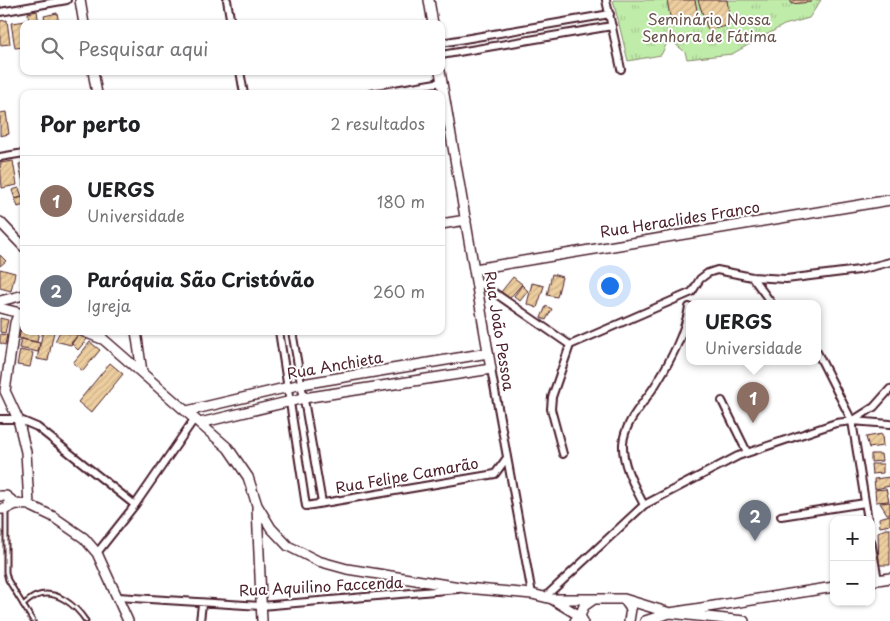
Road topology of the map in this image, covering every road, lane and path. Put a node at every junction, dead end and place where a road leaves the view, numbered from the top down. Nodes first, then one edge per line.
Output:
1 (67, 0) edge
2 (80, 0) edge
3 (227, 0) edge
4 (429, 0) edge
5 (606, 0) edge
6 (0, 12) edge
7 (610, 14) junction
8 (83, 20) edge
9 (230, 20) edge
10 (432, 20) edge
11 (612, 26) junction
12 (445, 43) edge
13 (445, 54) edge
14 (621, 70) dead end
15 (94, 75) edge
16 (241, 75) edge
17 (441, 75) edge
18 (442, 82) junction
19 (96, 90) edge
20 (243, 90) edge
21 (395, 90) edge
22 (443, 90) edge
23 (445, 99) edge
24 (20, 154) edge
25 (0, 157) edge
26 (890, 200) edge
27 (466, 220) junction
28 (0, 222) edge
29 (445, 223) edge
30 (20, 242) edge
31 (890, 262) edge
32 (475, 269) junction
33 (752, 277) junction
34 (476, 280) junction
35 (692, 292) junction
36 (20, 296) edge
37 (0, 300) edge
38 (690, 300) edge
39 (769, 300) edge
40 (0, 308) edge
41 (20, 313) edge
42 (686, 318) edge
43 (20, 320) edge
44 (100, 335) edge
45 (137, 335) edge
46 (280, 335) edge
47 (293, 335) edge
48 (570, 345) junction
49 (488, 353) junction
50 (821, 360) edge
51 (393, 369) junction
52 (491, 369) junction
53 (142, 372) junction
54 (302, 384) junction
55 (396, 384) junction
56 (289, 387) junction
57 (890, 389) edge
58 (304, 398) junction
59 (291, 401) junction
60 (722, 401) dead end
61 (187, 411) junction
62 (0, 419) edge
63 (18, 419) junction
64 (198, 421) junction
65 (852, 421) junction
66 (890, 424) edge
67 (747, 452) junction
68 (563, 454) dead end
69 (506, 459) junction
70 (3, 496) edge
71 (865, 503) junction
72 (16, 504) junction
73 (322, 504) junction
74 (29, 505) junction
75 (135, 505) junction
76 (256, 505) junction
77 (644, 505) junction
78 (3, 509) edge
79 (782, 516) dead end
80 (867, 516) edge
81 (97, 553) junction
82 (890, 578) edge
83 (875, 580) edge
84 (466, 588) junction
85 (830, 588) edge
86 (532, 594) junction
87 (118, 597) junction
88 (548, 598) junction
89 (594, 599) junction
90 (624, 599) junction
91 (202, 604) junction
92 (23, 605) junction
93 (262, 606) junction
94 (670, 612) junction
95 (579, 619) edge
96 (33, 621) edge
97 (86, 621) edge
98 (128, 621) edge
99 (200, 621) edge
100 (262, 621) edge
101 (629, 621) edge
102 (645, 621) edge
103 (737, 621) edge

1 - 6 street
2 - 8 street
3 - 9 street
4 - 10 street
5 - 7 street
7 - 11 street
7 - 12 street
11 - 13 street
11 - 14 street
15 - 19 street
16 - 20 street
17 - 18 street, Rua João Pessoa
18 - 21 street
18 - 22 street, Rua João Pessoa
23 - 27 street, Rua João Pessoa
24 - 25 street
26 - 32 street, Rua Heraclides Franco
27 - 29 street
27 - 32 street, Rua João Pessoa
28 - 30 street
31 - 33 street
32 - 34 street, Rua João Pessoa
33 - 35 street
33 - 39 street
34 - 48 street
34 - 49 street, Rua João Pessoa
35 - 38 street
35 - 48 street
36 - 37 street
40 - 41 street
42 - 77 street
43 - 63 street
44 - 53 street
45 - 53 street
46 - 56 street
47 - 54 street
48 - 68 street
49 - 51 street, Rua Anchieta
49 - 52 street, Rua João Pessoa
50 - 65 street
51 - 54 street, Rua Anchieta
51 - 55 street
52 - 55 street, Rua Anchieta
52 - 69 street, Rua João Pessoa
53 - 61 street
54 - 56 street, Rua Anchieta
54 - 58 street
55 - 58 street, Rua Anchieta
56 - 59 street
56 - 61 street, Rua Anchieta
57 - 65 street
58 - 59 street, Rua Anchieta
58 - 73 street
59 - 64 street, Rua Anchieta
59 - 73 street, Rua Felipe Camarão
60 - 67 street
61 - 64 street
62 - 63 street
63 - 74 street
63 - 75 street
64 - 75 street
64 - 76 street
65 - 66 street
65 - 67 street
65 - 71 street
67 - 77 street
69 - 73 street, Rua Felipe Camarão
69 - 86 street, Rua João Pessoa
70 - 72 street
70 - 78 lane
71 - 79 street
71 - 80 street
72 - 74 street
72 - 78 street
74 - 81 street
75 - 81 street
76 - 84 street
76 - 93 street
77 - 88 street
78 - 92 lane
81 - 87 street
82 - 83 street
84 - 86 street
84 - 93 street, Rua Aquilino Faccenda
85 - 94 street
86 - 88 street
87 - 91 street, Rua Aquilino Faccenda
87 - 98 street
88 - 89 street
88 - 95 street
89 - 90 street
89 - 95 street
90 - 94 street
90 - 101 street
91 - 93 street, Rua Aquilino Faccenda
91 - 99 street
92 - 96 lane
92 - 97 lane
93 - 100 street
94 - 102 street
94 - 103 street

